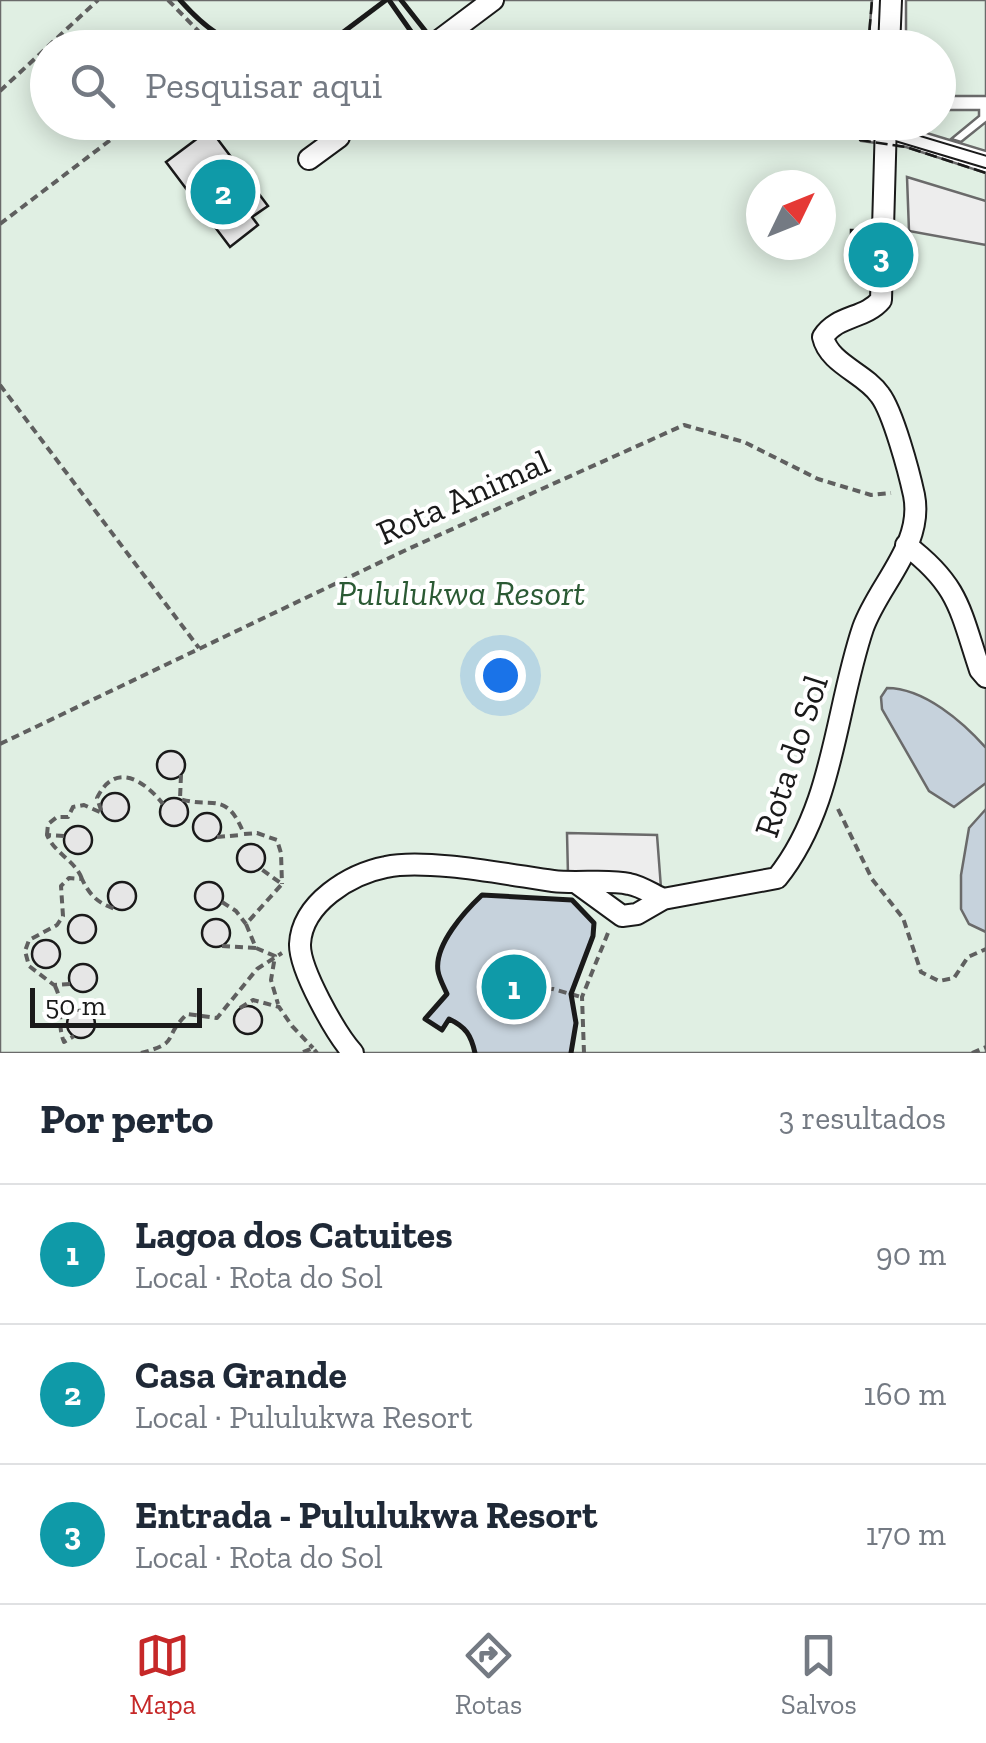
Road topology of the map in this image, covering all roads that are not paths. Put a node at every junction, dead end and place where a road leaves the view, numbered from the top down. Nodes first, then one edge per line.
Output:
1 (493, 0) edge
2 (891, 0) edge
3 (453, 30) edge
4 (890, 30) edge
5 (335, 140) edge
6 (886, 140) edge
7 (923, 140) edge
8 (309, 159) dead end
9 (986, 162) edge
10 (906, 545) junction
11 (986, 676) edge
12 (578, 884) junction
13 (664, 900) junction
14 (352, 1053) edge

1 - 3 street
2 - 4 street
5 - 8 street
6 - 10 street, Rota do Sol
7 - 9 lane
10 - 11 street
10 - 13 street, Rota do Sol
12 - 13 street
12 - 13 street, Rota do Sol
12 - 14 street

